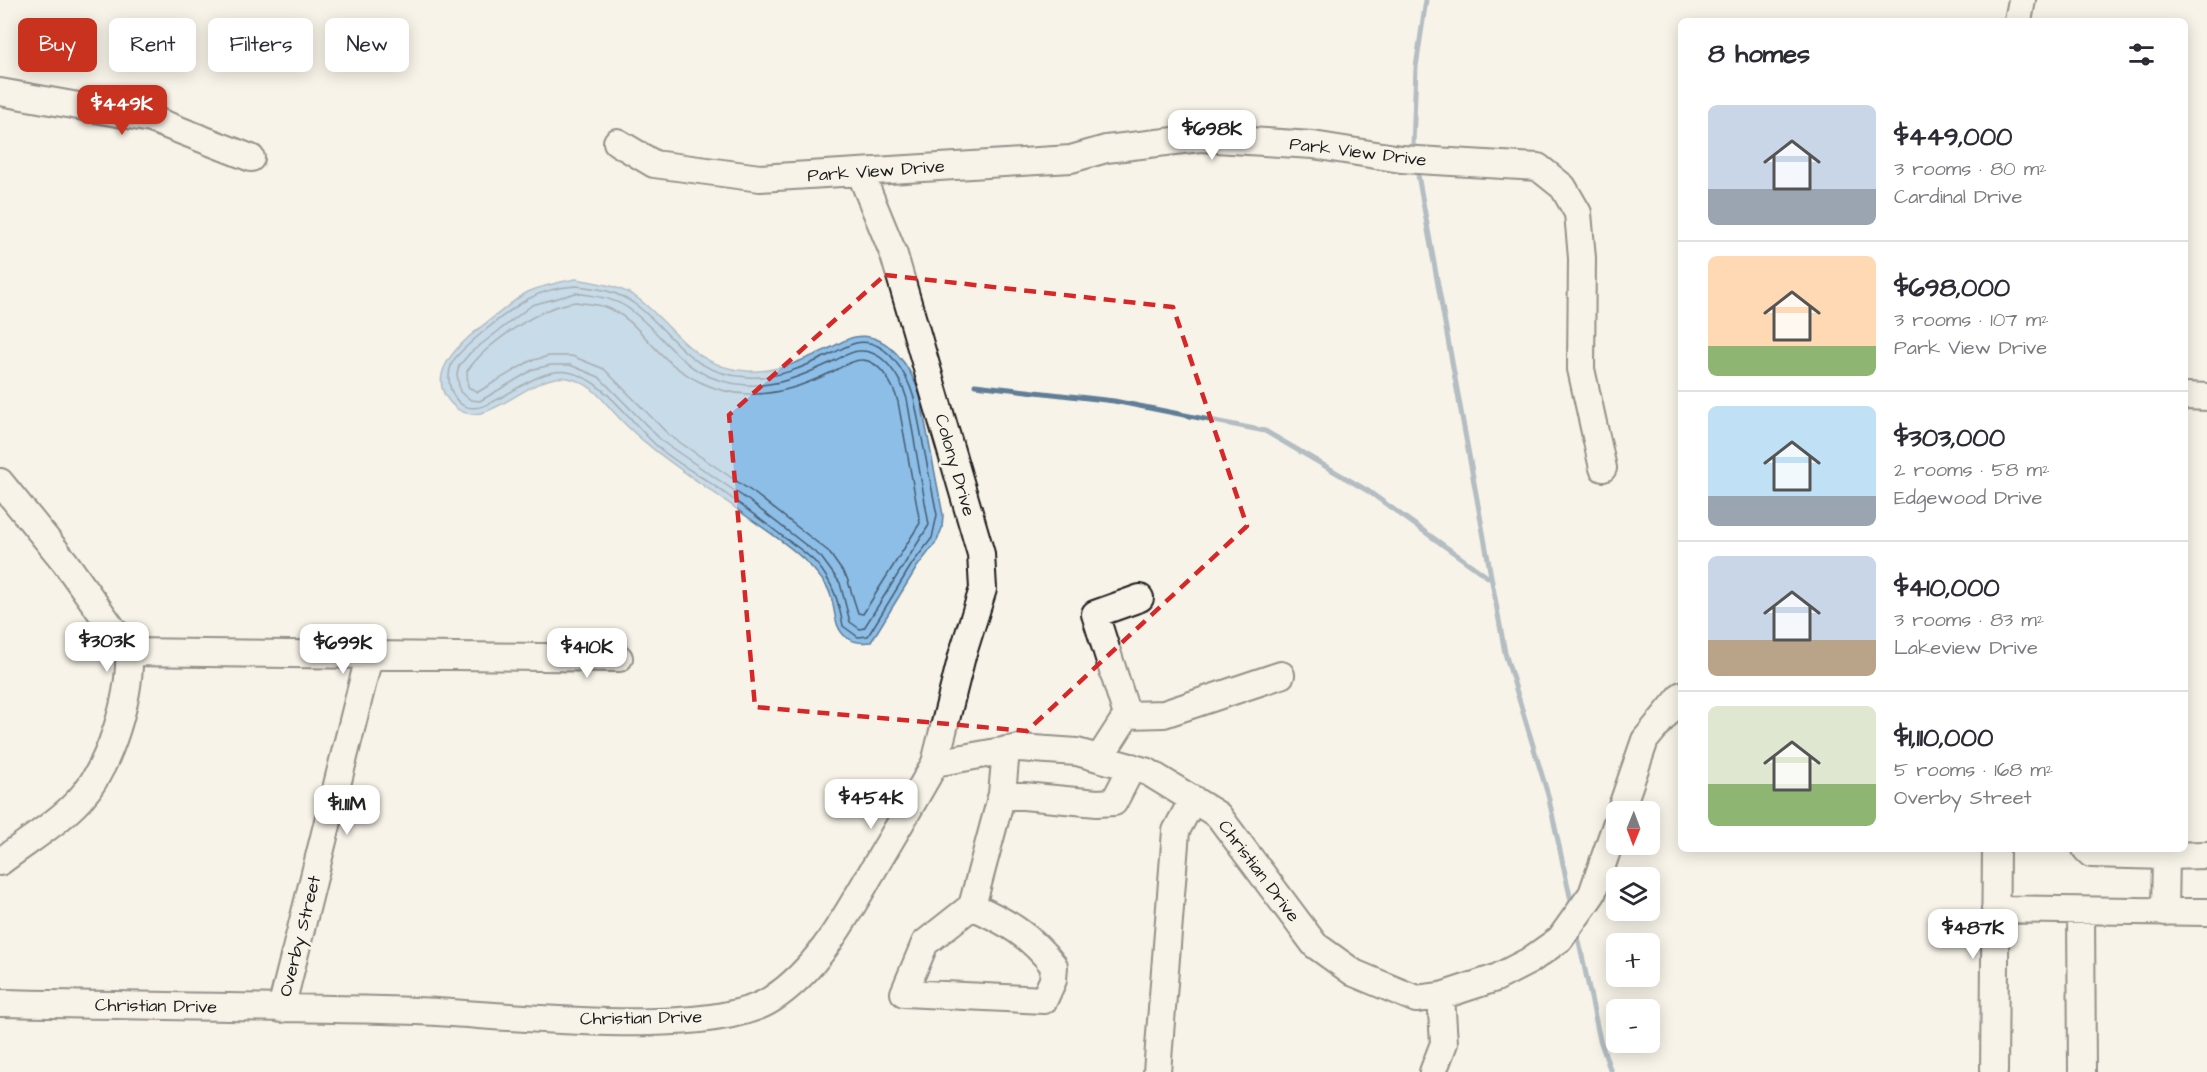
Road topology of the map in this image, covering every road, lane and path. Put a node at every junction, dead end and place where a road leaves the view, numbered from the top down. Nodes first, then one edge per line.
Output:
1 (2022, 0) edge
2 (2019, 18) edge
3 (0, 92) edge
4 (617, 142) dead end
5 (251, 158) dead end
6 (860, 172) junction
7 (2188, 396) edge
8 (2207, 397) edge
9 (1603, 468) dead end
10 (0, 482) edge
11 (1140, 598) dead end
12 (129, 652) junction
13 (370, 653) junction
14 (619, 658) dead end
15 (1281, 675) dead end
16 (1678, 699) edge
17 (1127, 715) junction
18 (1006, 750) junction
19 (1100, 757) junction
20 (935, 763) junction
21 (1132, 767) junction
22 (1002, 794) junction
23 (1193, 799) junction
24 (1624, 801) edge
25 (1996, 852) edge
26 (2088, 852) edge
27 (1606, 854) edge
28 (2207, 855) edge
29 (2166, 856) junction
30 (0, 862) edge
31 (972, 906) junction
32 (1995, 909) junction
33 (2081, 911) junction
34 (2165, 912) junction
35 (2207, 912) edge
36 (1441, 996) junction
37 (0, 1003) edge
38 (281, 1009) junction
39 (1157, 1072) edge
40 (1433, 1072) edge
41 (1994, 1072) edge
42 (2082, 1072) edge

1 - 2 street
3 - 5 street
4 - 6 street, Park View Drive
6 - 9 street, Park View Drive
6 - 20 street, Colony Drive
7 - 8 street
10 - 12 street
11 - 17 street
12 - 13 street
12 - 30 street
13 - 14 street
13 - 38 street, Overby Street
15 - 17 street
16 - 24 street
17 - 19 street
18 - 19 street, Christian Drive
18 - 20 street, Christian Drive
18 - 22 street
19 - 21 street, Christian Drive
20 - 38 street, Christian Drive
21 - 22 street
21 - 23 street, Christian Drive
22 - 31 street
23 - 36 street, Christian Drive
23 - 39 street
25 - 32 street
26 - 29 street
27 - 36 street, Christian Drive
28 - 29 street
29 - 34 street
31 - 31 street
32 - 33 street
32 - 41 street
33 - 34 street
33 - 42 street
34 - 35 street
36 - 40 street
37 - 38 street, Christian Drive

